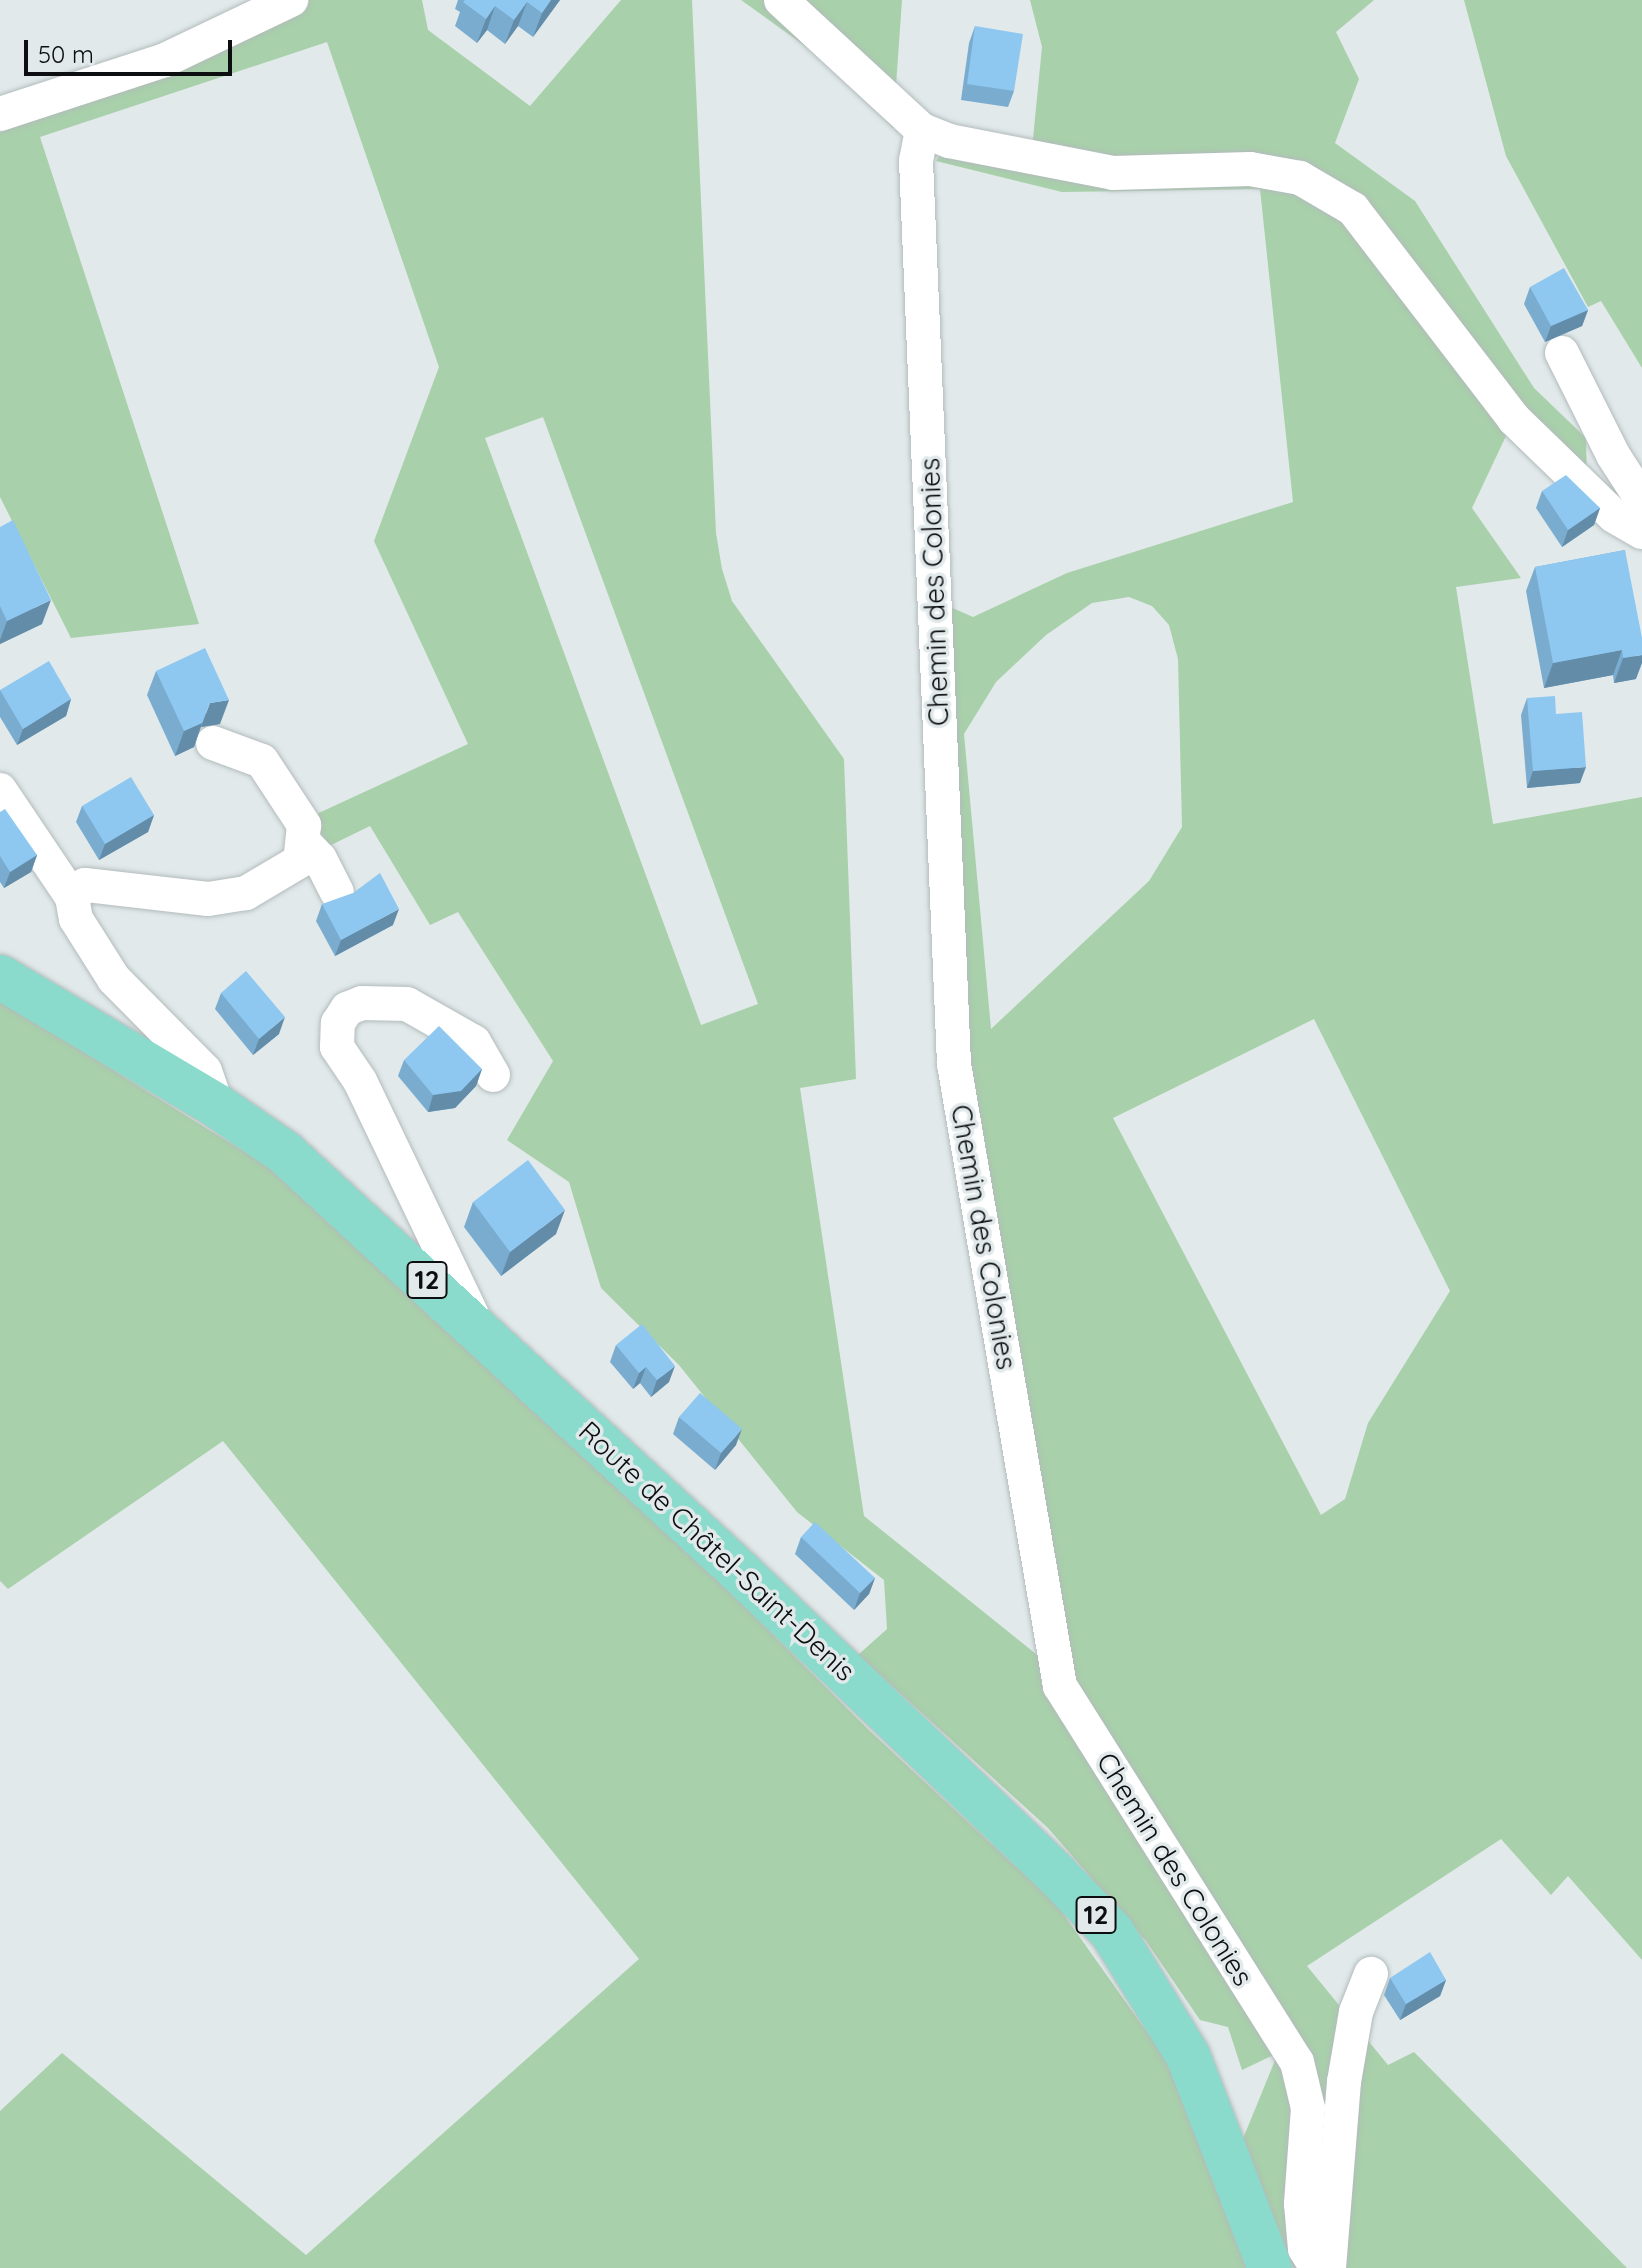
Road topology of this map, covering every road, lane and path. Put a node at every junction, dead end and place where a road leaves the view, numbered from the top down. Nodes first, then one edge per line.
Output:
1 (291, 0) edge
2 (781, 0) edge
3 (0, 114) edge
4 (922, 130) junction
5 (1562, 353) dead end
6 (1642, 500) edge
7 (1642, 532) edge
8 (213, 743) dead end
9 (0, 790) edge
10 (304, 842) junction
11 (337, 892) dead end
12 (72, 897) junction
13 (0, 977) edge
14 (493, 1075) dead end
15 (217, 1106) junction
16 (479, 1328) junction
17 (1371, 1974) dead end
18 (1270, 2268) edge
19 (1317, 2268) edge
20 (1329, 2268) edge

1 - 3 street
2 - 4 street
4 - 7 street
4 - 19 street, Chemin des Colonies
5 - 6 street
8 - 10 street
9 - 12 street
10 - 11 street
10 - 12 street
12 - 15 street
13 - 15 main road, Route de Châtel-Saint-Denis / 12
14 - 16 street
15 - 16 main road, Route de Châtel-Saint-Denis / 12
16 - 18 main road, Route de Châtel-Saint-Denis / 12
17 - 20 street

